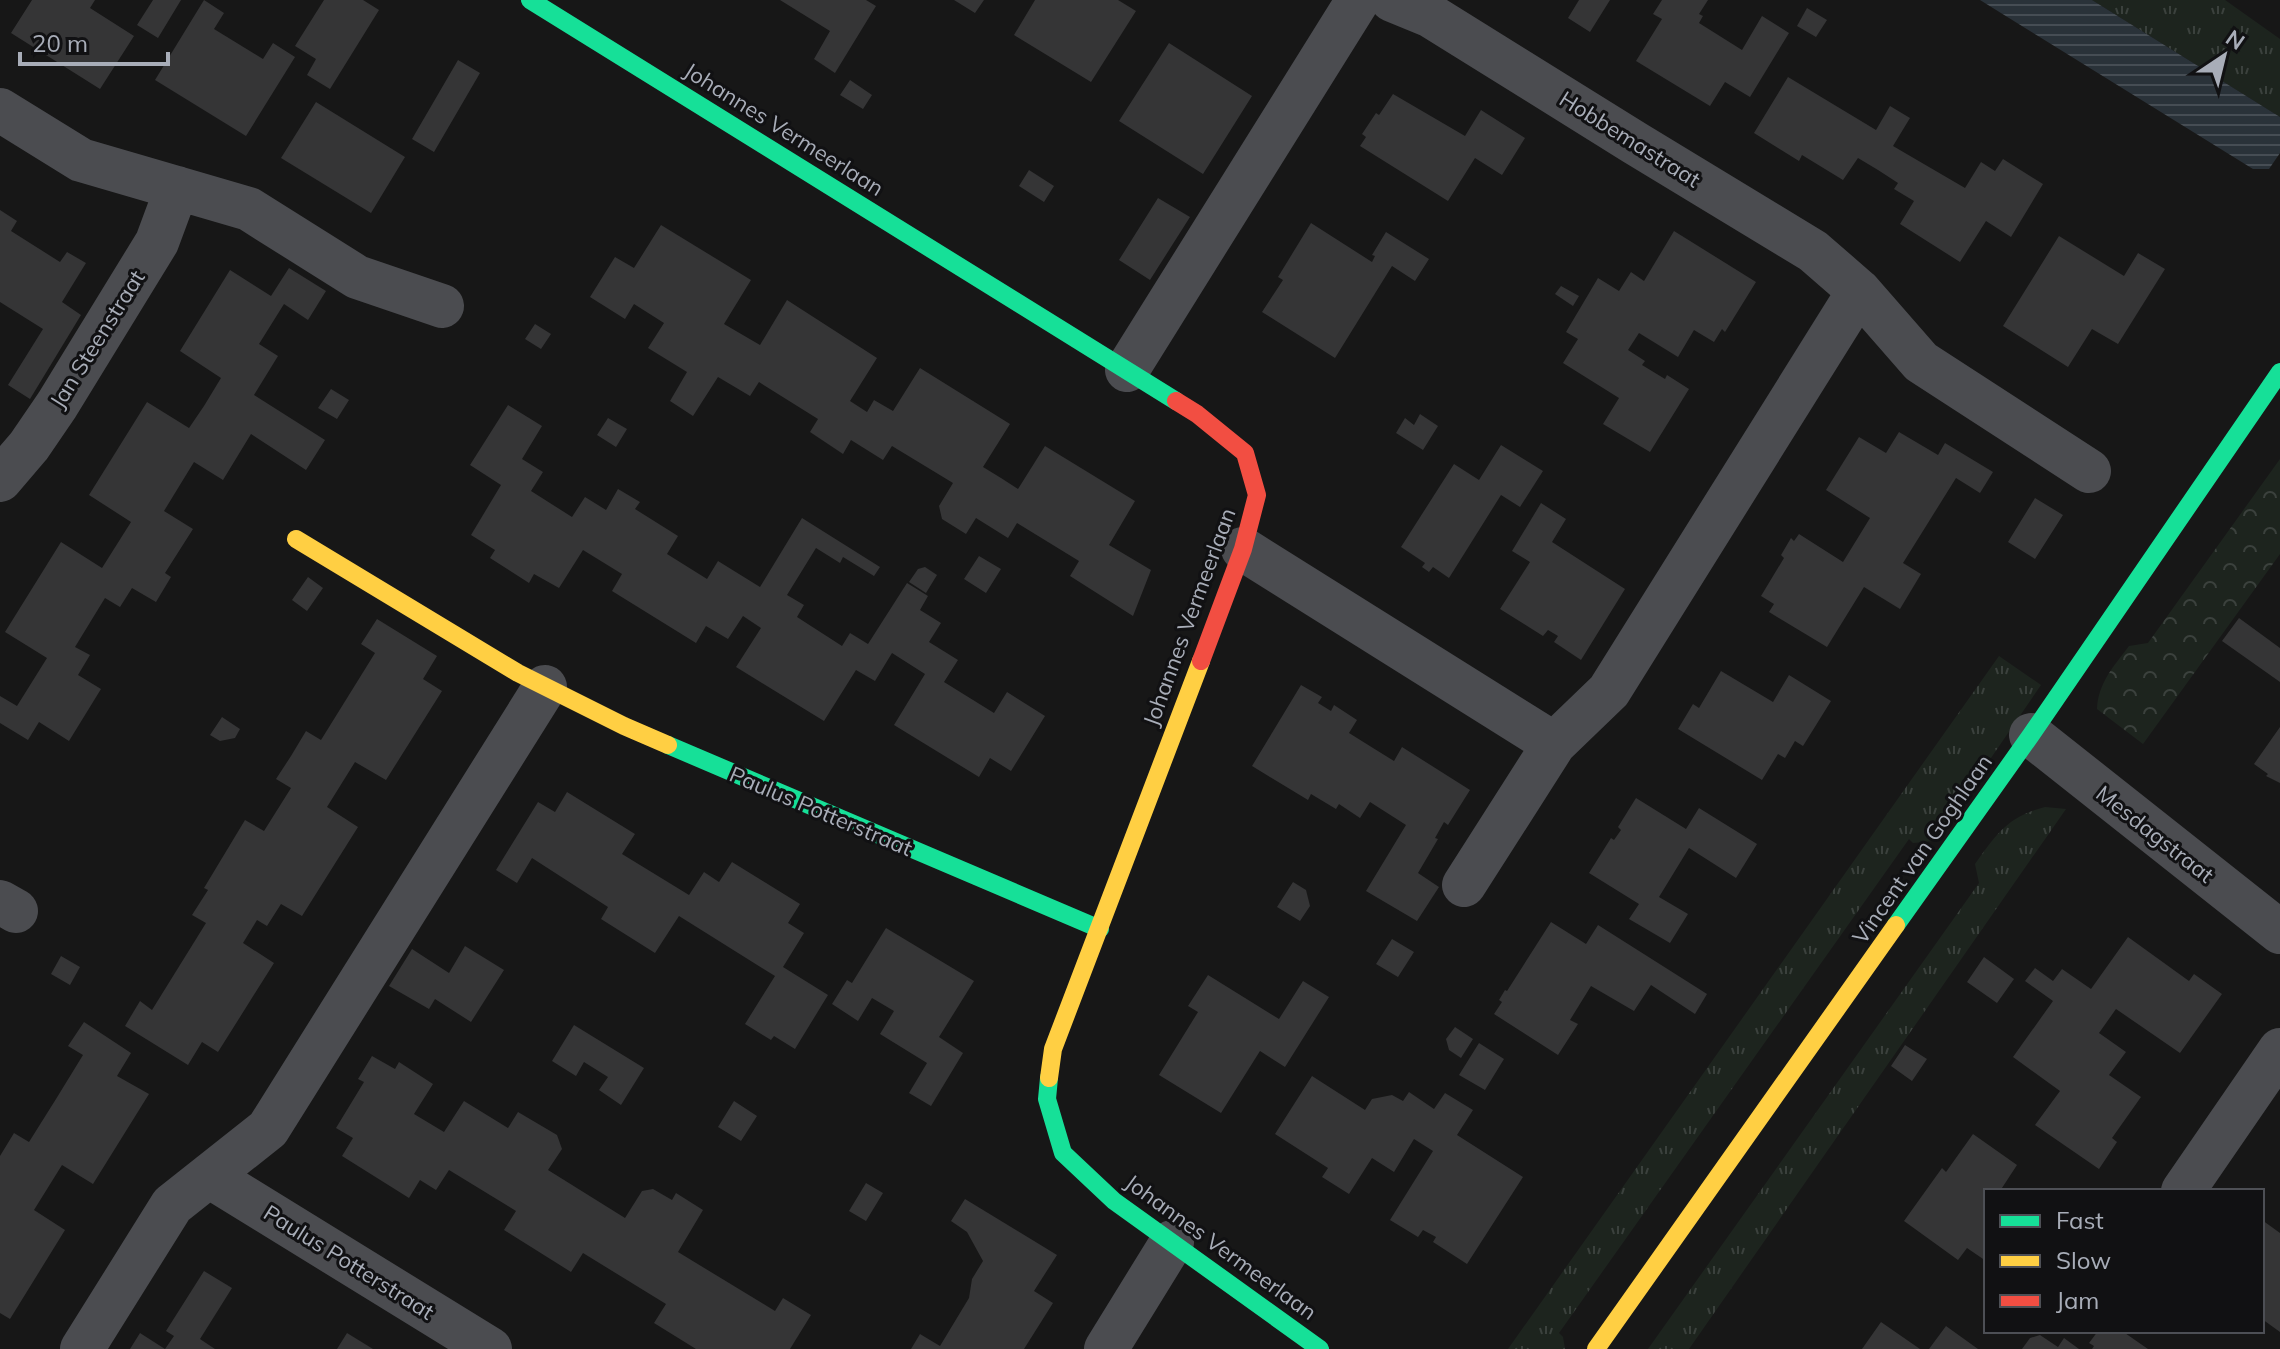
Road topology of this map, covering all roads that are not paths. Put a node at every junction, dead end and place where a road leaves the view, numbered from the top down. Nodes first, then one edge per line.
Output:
1 (530, 0) edge
2 (1358, 0) edge
3 (1392, 0) edge
4 (0, 110) edge
5 (177, 188) junction
6 (1859, 291) junction
7 (442, 306) dead end
8 (1127, 370) junction
9 (2280, 372) edge
10 (2089, 471) dead end
11 (0, 480) edge
12 (296, 539) dead end
13 (1243, 549) junction
14 (545, 687) junction
15 (2031, 735) junction
16 (1554, 744) junction
17 (1464, 885) dead end
18 (1100, 929) junction
19 (2280, 932) edge
20 (2280, 1050) edge
21 (209, 1176) junction
22 (2184, 1189) edge
23 (1172, 1242) junction
24 (82, 1349) edge
25 (490, 1349) edge
26 (1106, 1349) edge
27 (1320, 1349) edge
28 (1596, 1349) edge

1 - 8 street, Johannes Vermeerlaan
2 - 8 street
3 - 6 street, Hobbemastraat
4 - 5 street
5 - 7 street
5 - 11 street, Jan Steenstraat
6 - 10 street, Hobbemastraat
6 - 16 street
8 - 13 street, Johannes Vermeerlaan
9 - 15 street, Vincent van Goghlaan
12 - 14 street, Paulus Potterstraat
13 - 16 street
13 - 18 street, Johannes Vermeerlaan
14 - 18 street, Paulus Potterstraat
14 - 21 street
15 - 19 street, Mesdagstraat
15 - 28 street, Vincent van Goghlaan
16 - 17 street
18 - 23 street, Johannes Vermeerlaan
20 - 22 street
21 - 24 street
21 - 25 street, Paulus Potterstraat
23 - 26 street
23 - 27 street, Johannes Vermeerlaan

